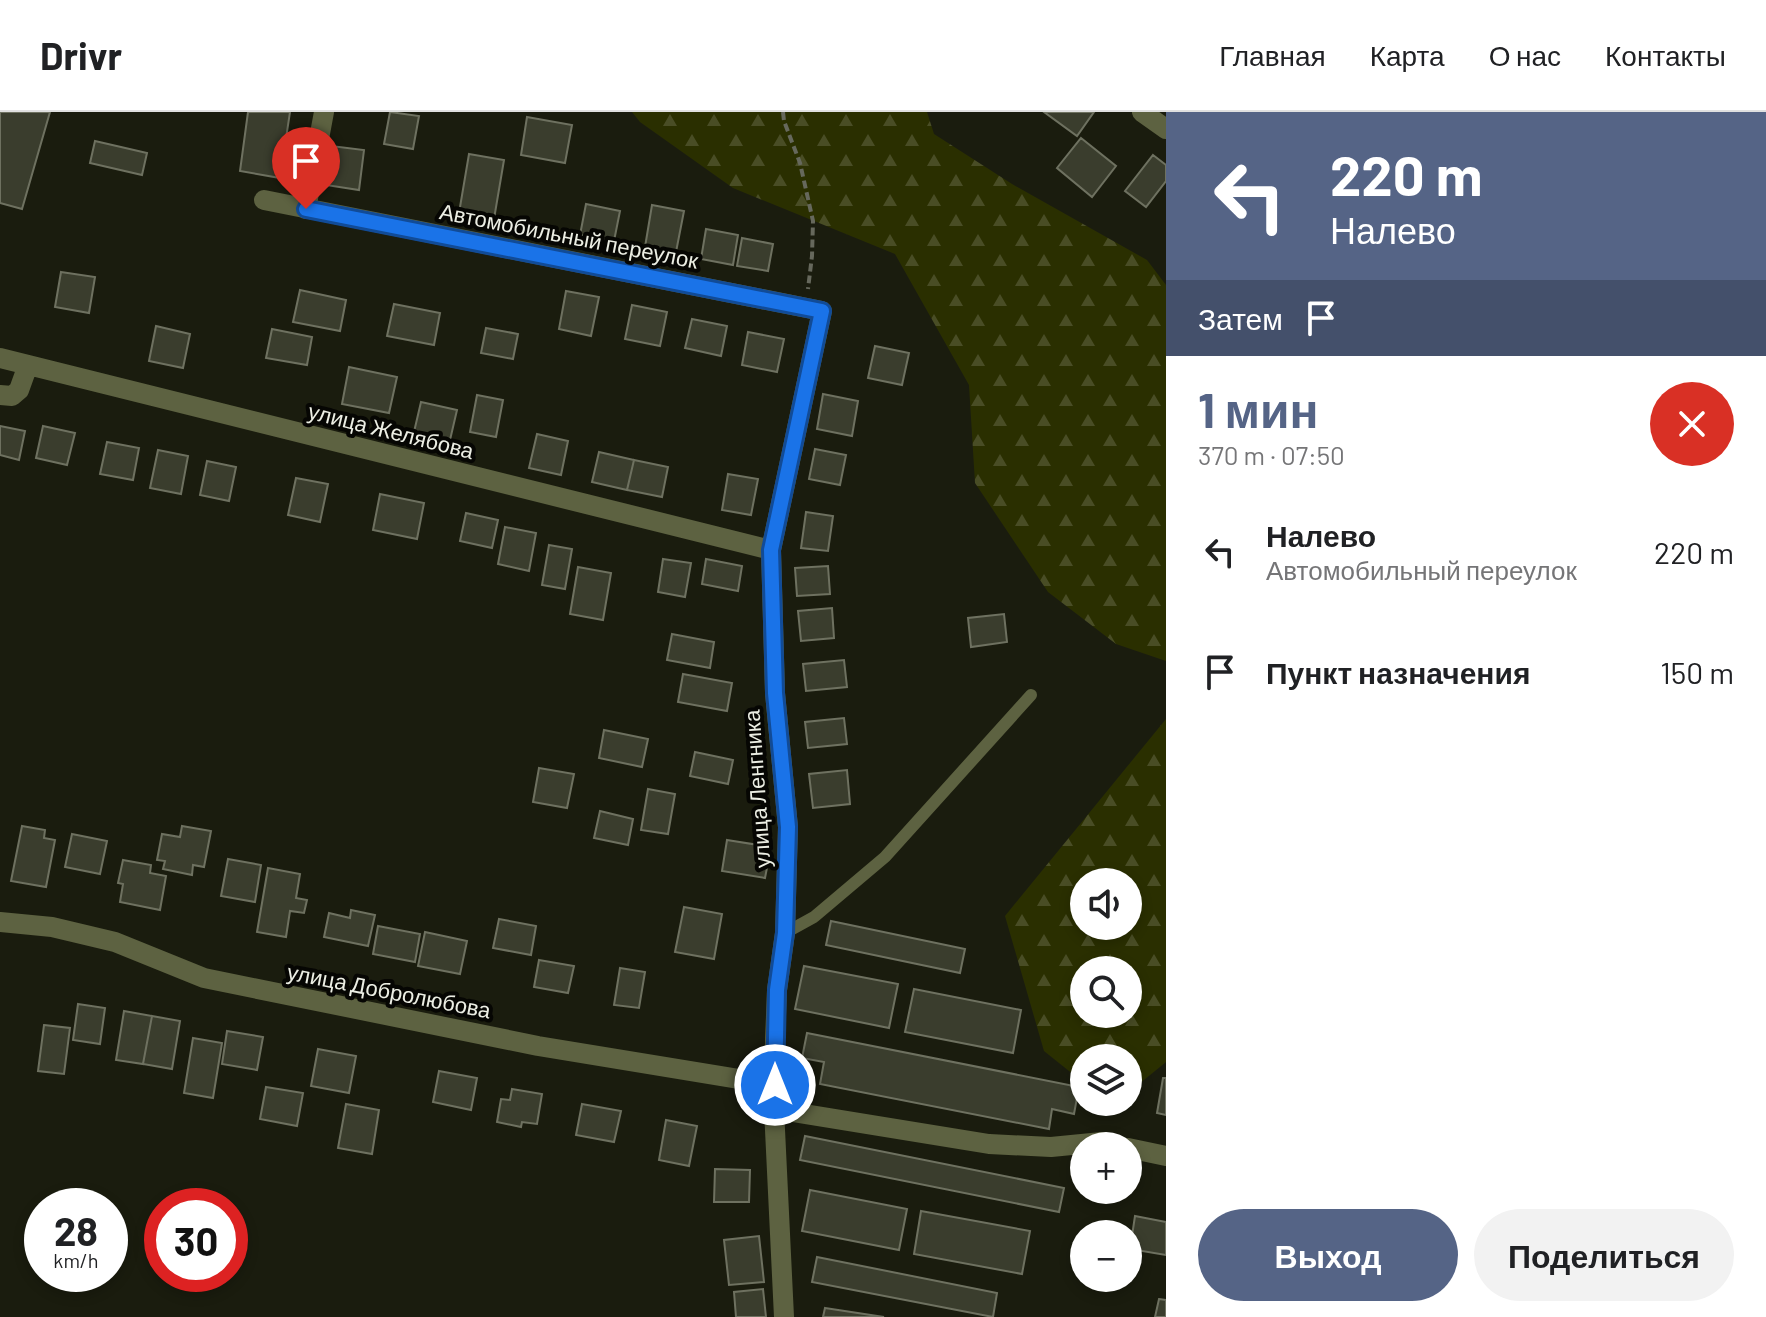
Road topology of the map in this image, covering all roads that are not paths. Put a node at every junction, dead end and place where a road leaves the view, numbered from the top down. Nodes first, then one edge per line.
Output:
1 (324, 112) edge
2 (1142, 112) edge
3 (1166, 129) edge
4 (264, 200) dead end
5 (306, 209) junction
6 (814, 310) joint
7 (0, 358) edge
8 (28, 365) junction
9 (0, 395) edge
10 (771, 550) junction
11 (1031, 695) dead end
12 (0, 922) edge
13 (785, 933) junction
14 (775, 1085) junction
15 (774, 1109) junction
16 (1070, 1145) edge
17 (1142, 1151) edge
18 (1166, 1156) edge
19 (784, 1317) edge

1 - 5 street
2 - 3 street
4 - 5 street, Автомобильный переулок
5 - 6 street, Автомобильный переулок
6 - 10 street, улица Ленгника
7 - 8 street, улица Желябова
8 - 9 street
8 - 10 street, улица Желябова
10 - 13 street, улица Ленгника
11 - 13 lane
12 - 14 street, улица Добролюбова
13 - 14 street, улица Ленгника
14 - 15 street, улица Ленгника
15 - 16 street
15 - 19 street, улица Ленгника
17 - 18 street

